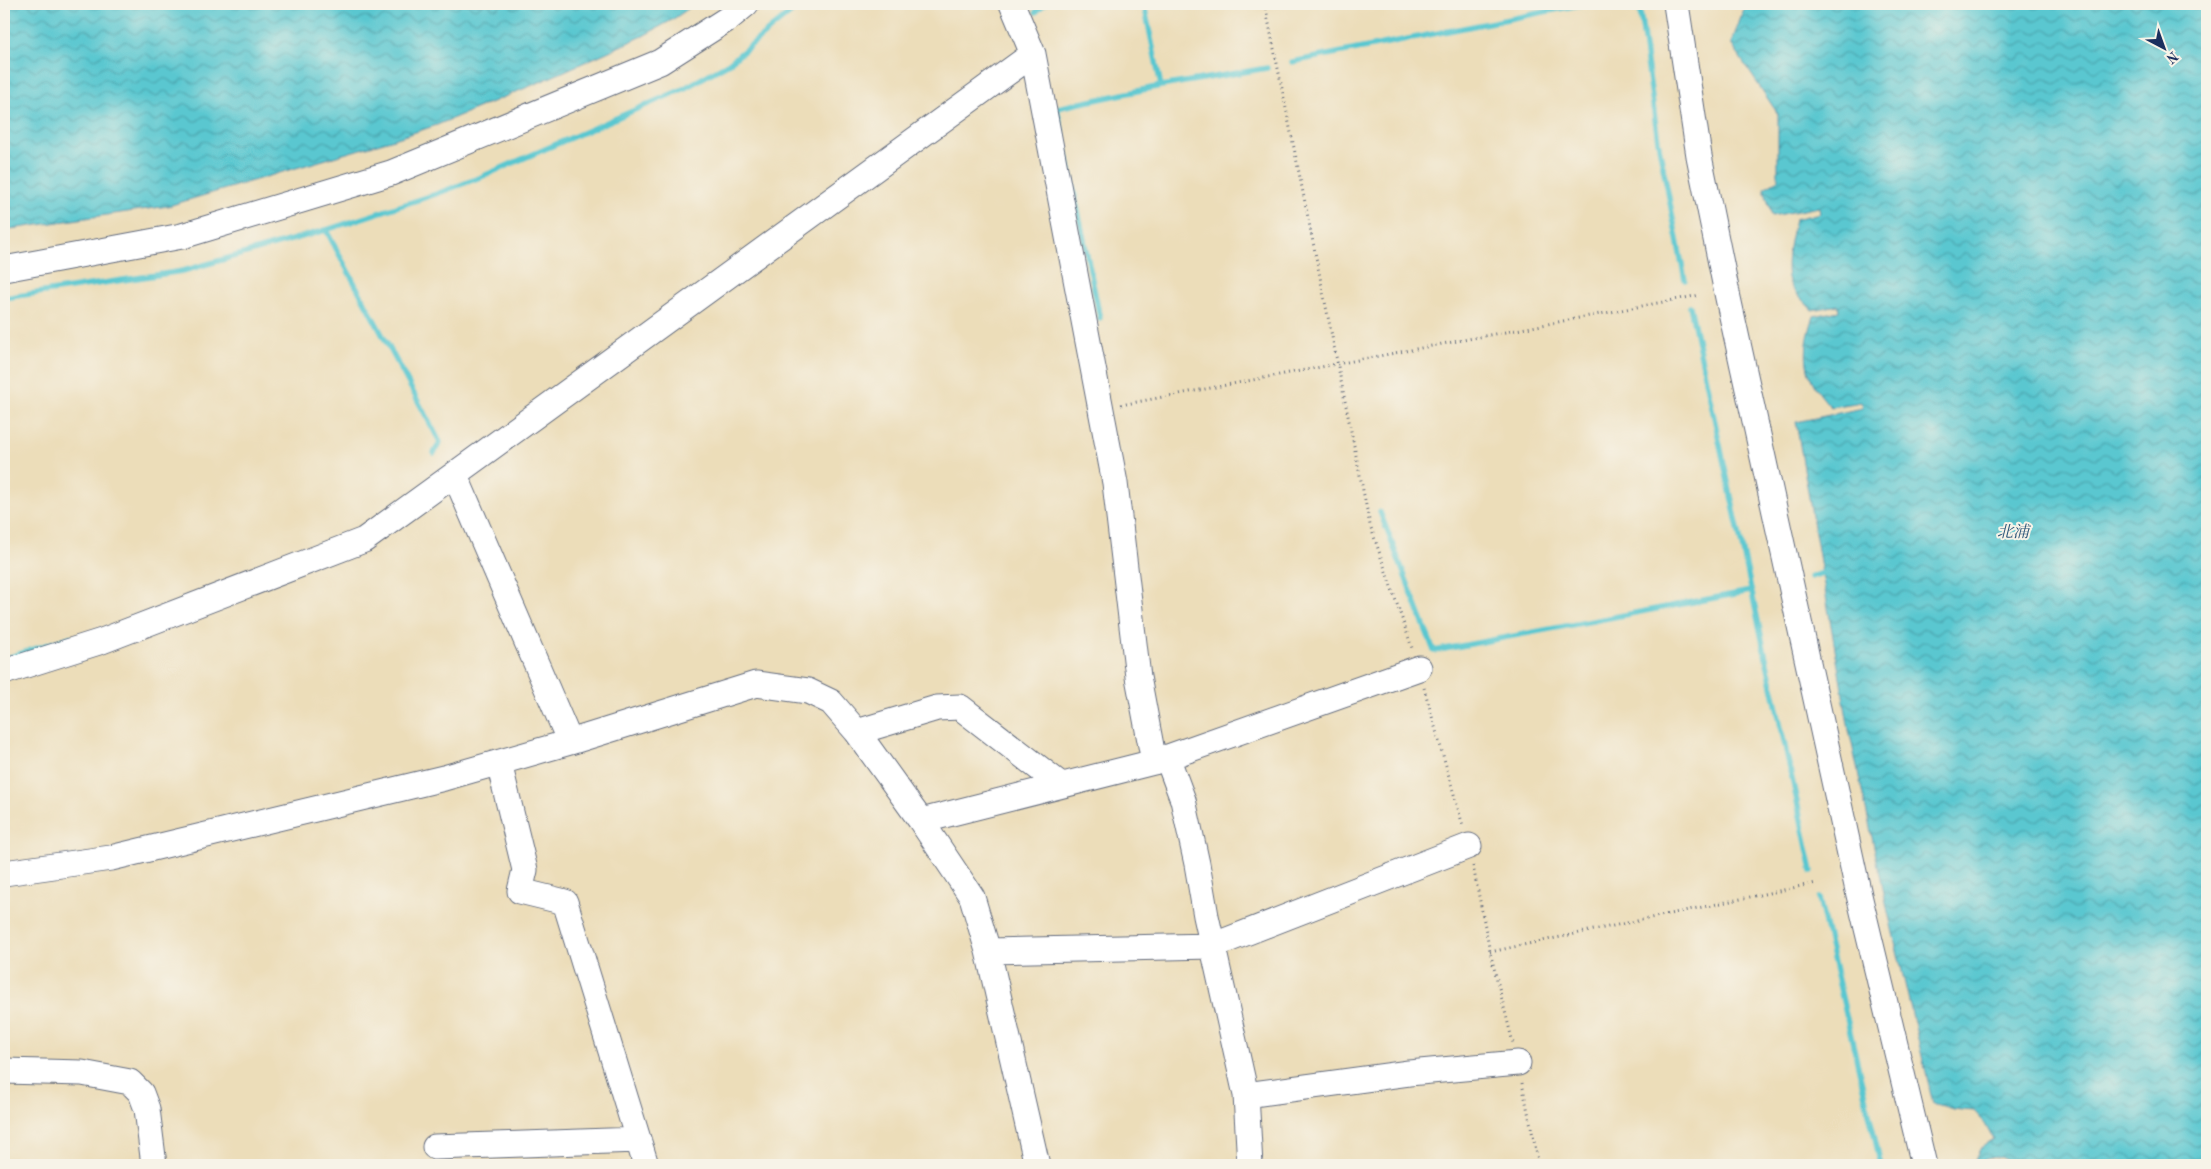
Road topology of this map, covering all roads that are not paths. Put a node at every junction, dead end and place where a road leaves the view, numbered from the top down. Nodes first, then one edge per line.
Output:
1 (746, 4) edge
2 (1012, 4) edge
3 (1676, 4) edge
4 (1033, 54) junction
5 (4, 269) edge
6 (456, 475) junction
7 (1419, 668) road end
8 (4, 672) edge
9 (857, 732) junction
10 (570, 742) junction
11 (1160, 759) junction
12 (499, 763) junction
13 (1061, 785) junction
14 (921, 821) junction
15 (1469, 846) road end
16 (4, 872) edge
17 (1212, 946) junction
18 (988, 951) junction
19 (1518, 1063) road end
20 (4, 1071) edge
21 (1246, 1095) junction
22 (638, 1140) junction
23 (435, 1147) dead end
24 (154, 1165) edge
25 (646, 1165) edge
26 (1037, 1165) edge
27 (1250, 1165) edge
28 (1924, 1165) edge

1 - 5 street
2 - 4 street
3 - 28 street
4 - 6 street
4 - 11 street
6 - 8 street
6 - 10 street
7 - 11 street
9 - 10 street
9 - 13 street
9 - 14 street
10 - 12 street
11 - 13 street
11 - 17 street
12 - 16 street
12 - 22 street
13 - 14 street
14 - 18 street
15 - 17 street
17 - 18 street
17 - 21 street
18 - 26 street
19 - 21 street
20 - 24 street
21 - 27 street
22 - 23 street
22 - 25 street

